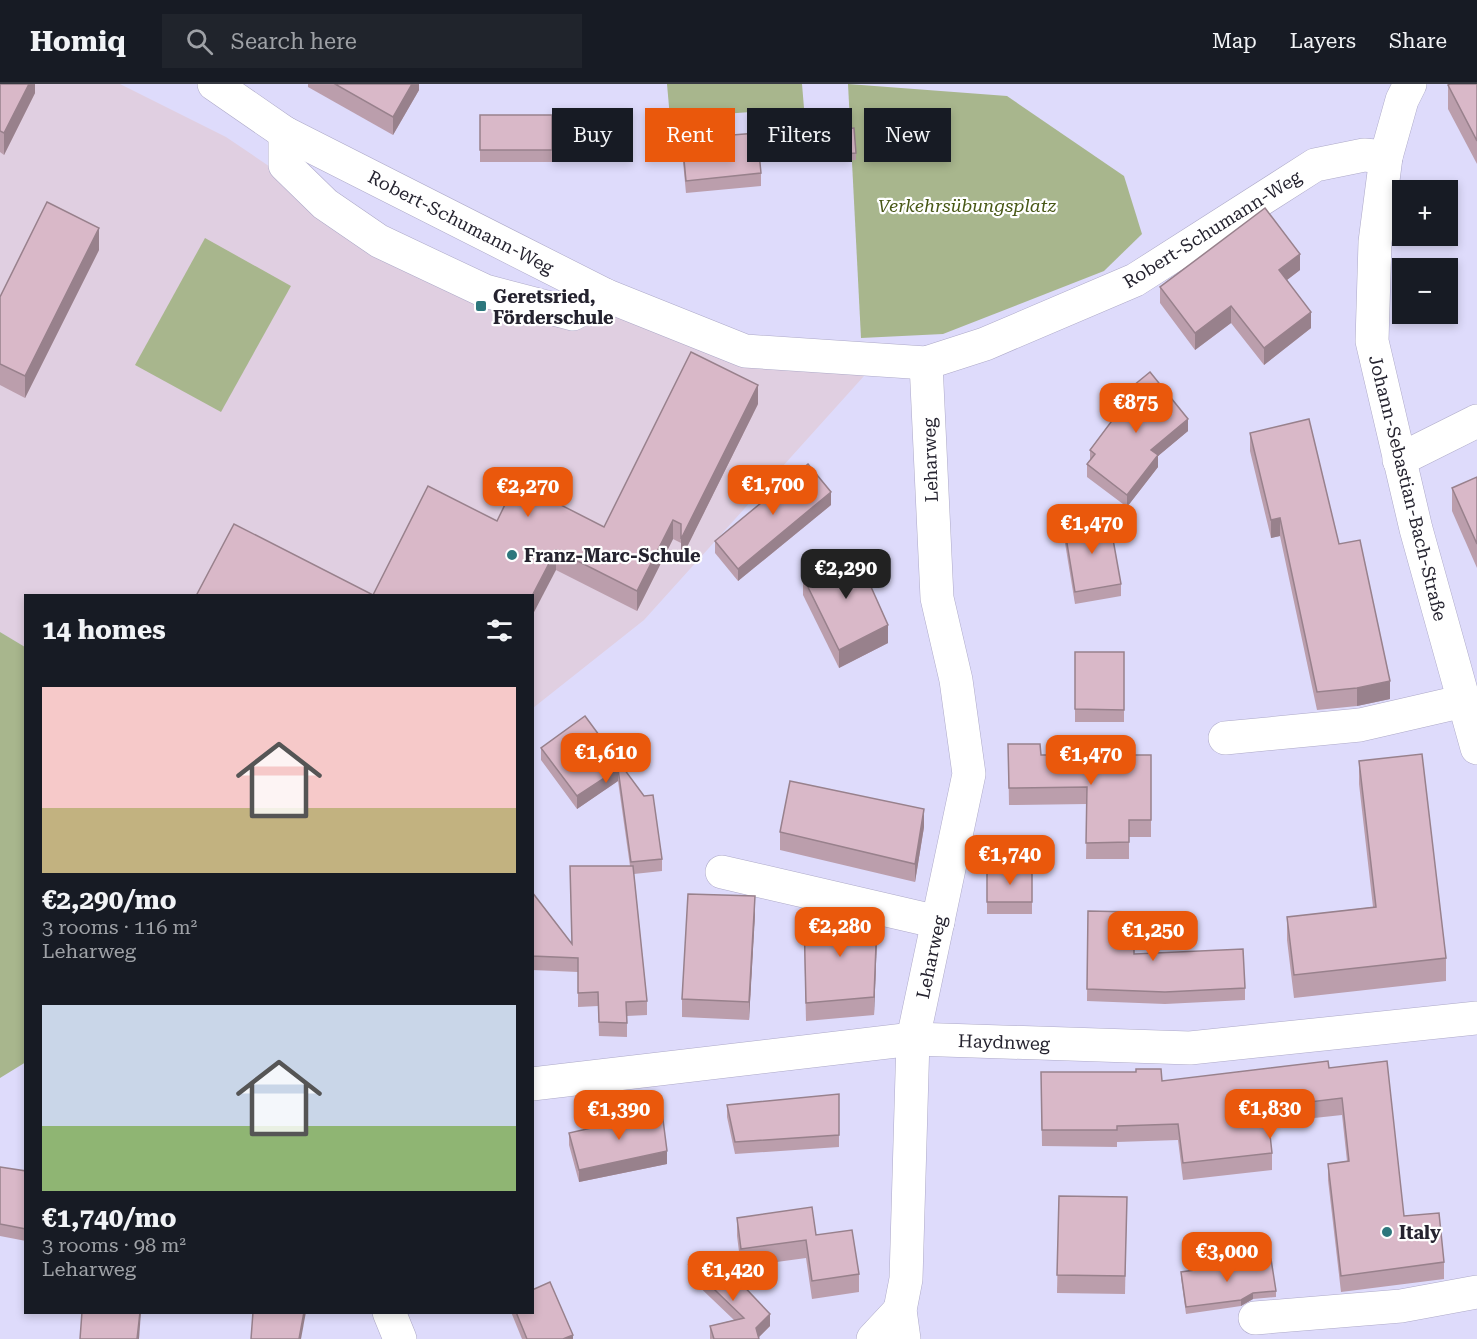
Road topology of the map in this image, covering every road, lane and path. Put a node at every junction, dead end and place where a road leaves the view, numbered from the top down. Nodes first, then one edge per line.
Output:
1 (214, 84) edge
2 (1410, 84) edge
3 (285, 132) junction
4 (1386, 157) junction
5 (605, 295) junction
6 (926, 363) junction
7 (1477, 421) edge
8 (1399, 460) junction
9 (1473, 727) edge
10 (1225, 738) dead end
11 (722, 872) dead end
12 (938, 922) junction
13 (1477, 1017) edge
14 (913, 1039) junction
15 (534, 1084) edge
16 (1477, 1292) edge
17 (390, 1314) edge
18 (1255, 1318) dead end
19 (902, 1325) edge
20 (400, 1339) edge
21 (873, 1339) edge

1 - 3 street, Robert-Schumann-Weg
2 - 4 street, Johann-Sebastian-Bach-Straße
3 - 5 street, Robert-Schumann-Weg
3 - 5 street
4 - 6 street, Robert-Schumann-Weg
4 - 8 street, Johann-Sebastian-Bach-Straße
5 - 6 street, Robert-Schumann-Weg
6 - 12 street, Leharweg
7 - 8 street
8 - 9 street, Johann-Sebastian-Bach-Straße
9 - 10 street
11 - 12 street
12 - 14 street, Leharweg
13 - 14 street, Haydnweg
14 - 15 street, Haydnweg
14 - 19 street, Leharweg
16 - 18 street
17 - 20 street
19 - 21 street

